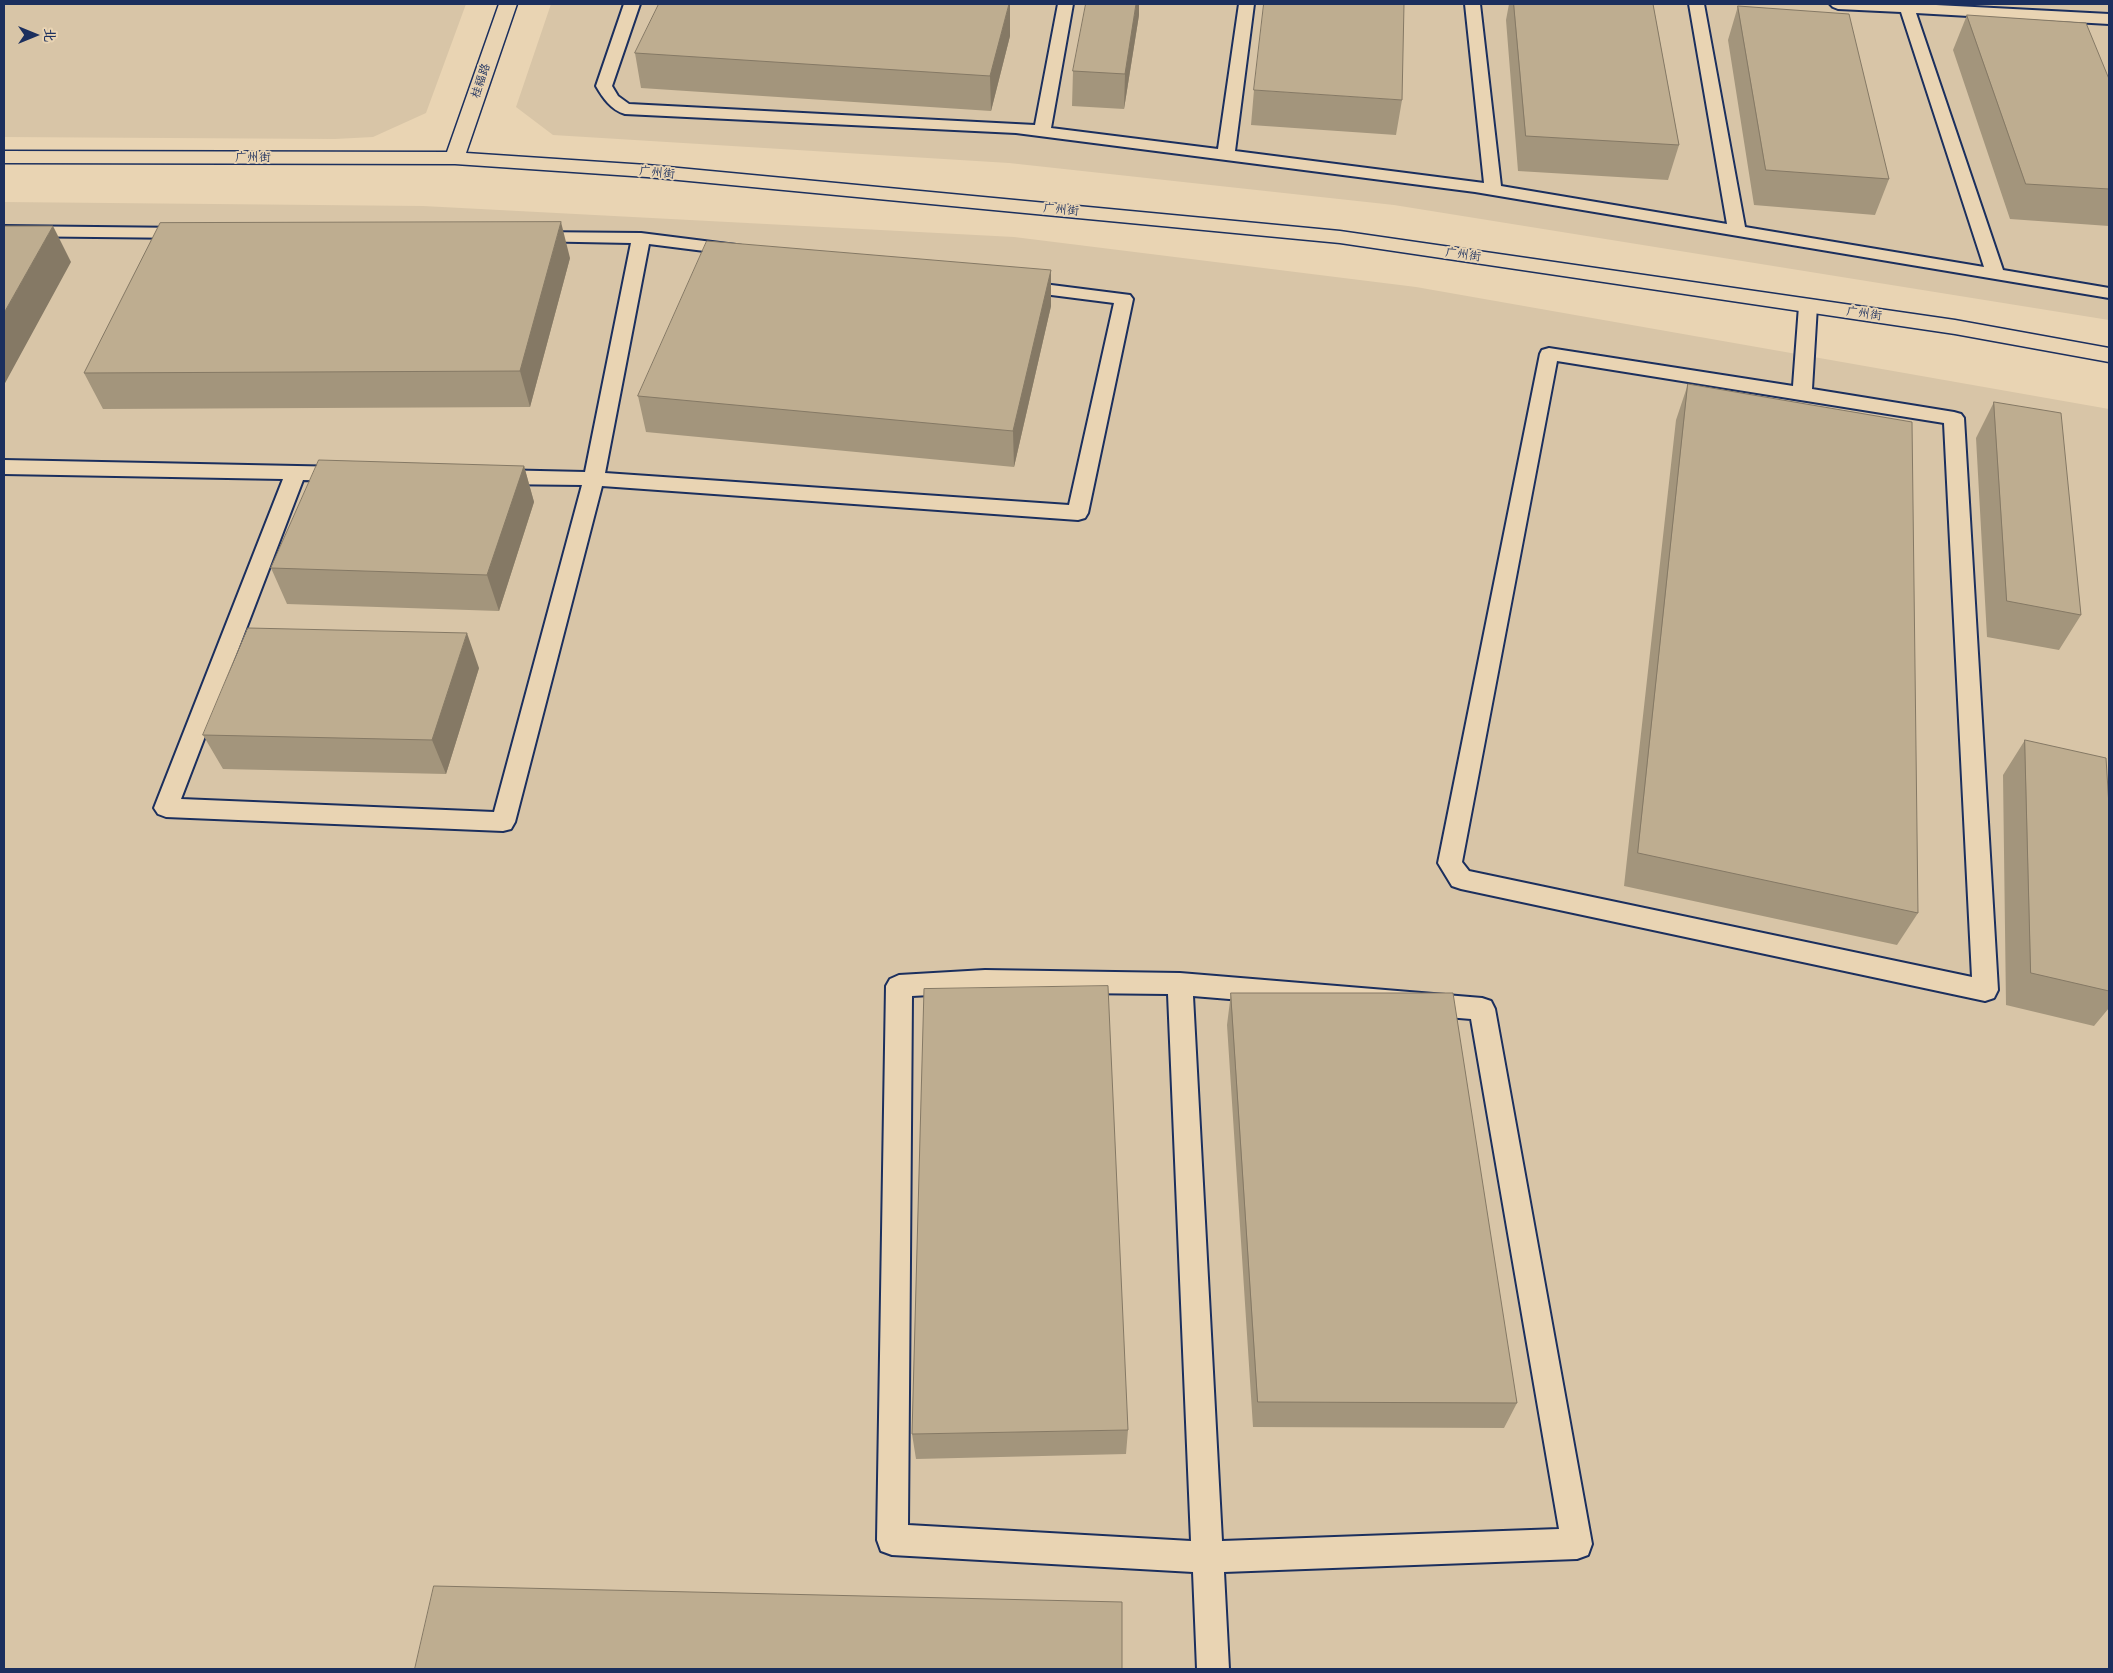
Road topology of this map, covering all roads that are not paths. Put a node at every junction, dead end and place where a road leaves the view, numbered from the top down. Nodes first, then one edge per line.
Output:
1 (508, 4) edge
2 (632, 4) edge
3 (1066, 4) edge
4 (1247, 4) edge
5 (1473, 4) edge
6 (1697, 4) edge
7 (1838, 4) edge
8 (1907, 8) junction
9 (2109, 19) edge
10 (1042, 132) junction
11 (1226, 155) junction
12 (4, 157) edge
13 (455, 158) junction
14 (1493, 190) junction
15 (4, 231) edge
16 (1737, 231) junction
17 (203, 233) edge
18 (512, 236) edge
19 (641, 238) junction
20 (750, 252) edge
21 (1995, 274) junction
22 (1006, 284) edge
23 (2109, 293) edge
24 (1808, 306) junction
25 (2109, 355) edge
26 (1802, 394) junction
27 (4, 467) edge
28 (296, 473) junction
29 (366, 474) edge
30 (475, 476) edge
31 (594, 479) junction
32 (1180, 984) junction
33 (1207, 1556) junction
34 (1213, 1669) edge

1 - 13 street, 桂福路
2 - 10 lane
3 - 10 lane
4 - 11 lane
5 - 14 lane
6 - 16 lane
7 - 8 lane
8 - 9 lane
8 - 21 lane
10 - 11 lane
11 - 14 lane
12 - 13 street, 广州街
13 - 24 street, 广州街
14 - 16 lane
15 - 17 lane
16 - 21 lane
18 - 19 lane
19 - 20 lane
19 - 31 lane
21 - 23 lane
22 - 31 lane
24 - 25 street, 广州街
24 - 26 lane
26 - 26 lane
27 - 28 lane
28 - 29 lane
28 - 31 lane
30 - 31 lane
32 - 33 lane
32 - 33 lane
32 - 33 lane
33 - 34 lane

